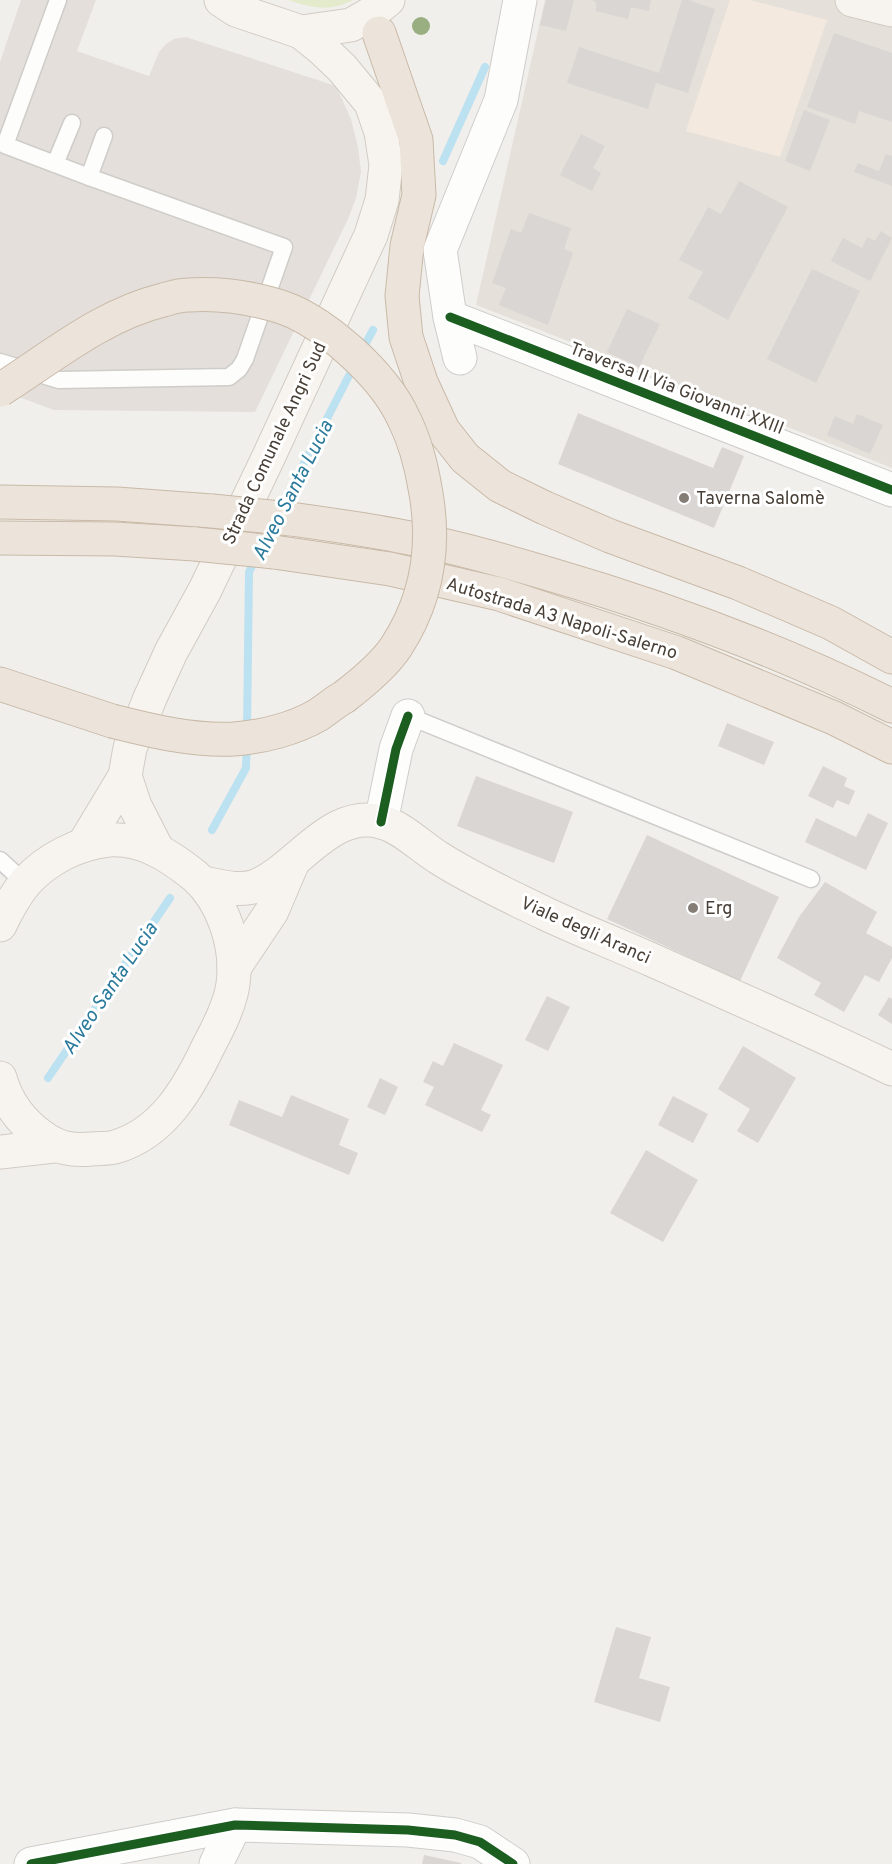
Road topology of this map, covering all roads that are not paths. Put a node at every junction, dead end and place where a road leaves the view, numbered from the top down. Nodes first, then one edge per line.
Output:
1 (58, 0) edge
2 (221, 0) edge
3 (388, 0) edge
4 (520, 0) edge
5 (852, 0) edge
6 (892, 10) edge
7 (301, 32) junction
8 (379, 33) junction
9 (371, 103) junction
10 (72, 123) dead end
11 (104, 136) dead end
12 (2, 151) edge
13 (55, 164) junction
14 (89, 177) junction
15 (450, 317) junction
16 (460, 358) dead end
17 (0, 362) edge
18 (0, 390) edge
19 (892, 490) edge
20 (0, 502) edge
21 (2, 539) edge
22 (892, 657) edge
23 (0, 684) edge
24 (892, 706) edge
25 (408, 716) joint
26 (892, 747) edge
27 (125, 776) junction
28 (381, 822) junction
29 (84, 844) junction
30 (157, 849) junction
31 (0, 860) edge
32 (292, 864) junction
33 (811, 879) dead end
34 (25, 883) junction
35 (203, 883) junction
36 (0, 925) edge
37 (234, 968) junction
38 (892, 1069) edge
39 (0, 1078) edge
40 (54, 1146) junction
41 (0, 1152) edge
42 (235, 1825) junction
43 (31, 1864) edge
44 (216, 1864) edge
45 (513, 1864) edge

1 - 12 lane
2 - 7 main road
3 - 7 main road
3 - 8 main road
4 - 15 street
5 - 6 main road
7 - 9 main road
8 - 9 main road
8 - 22 highway
9 - 27 main road, Strada Comunale Angri Sud
10 - 13 lane
11 - 14 lane
12 - 13 lane
13 - 14 lane
14 - 17 lane
15 - 16 street
15 - 19 street, Traversa II Via Giovanni XXIII
18 - 23 highway, bridge
20 - 24 highway, Autostrada A3 Napoli-Salerno, bridge
21 - 26 highway, Autostrada A3 Napoli-Salerno, bridge
25 - 28 street
25 - 33 lane
27 - 29 main road, Strada Comunale Angri Sud
27 - 30 main road, Strada Comunale Angri Sud
28 - 32 main road
28 - 38 main road, Viale degli Aranci
29 - 30 main road
29 - 34 main road
30 - 35 main road
31 - 34 lane
32 - 35 main road
32 - 37 main road
34 - 36 main road
35 - 37 main road
37 - 40 main road
39 - 40 main road
40 - 41 main road
42 - 43 street
42 - 44 street
42 - 45 street

